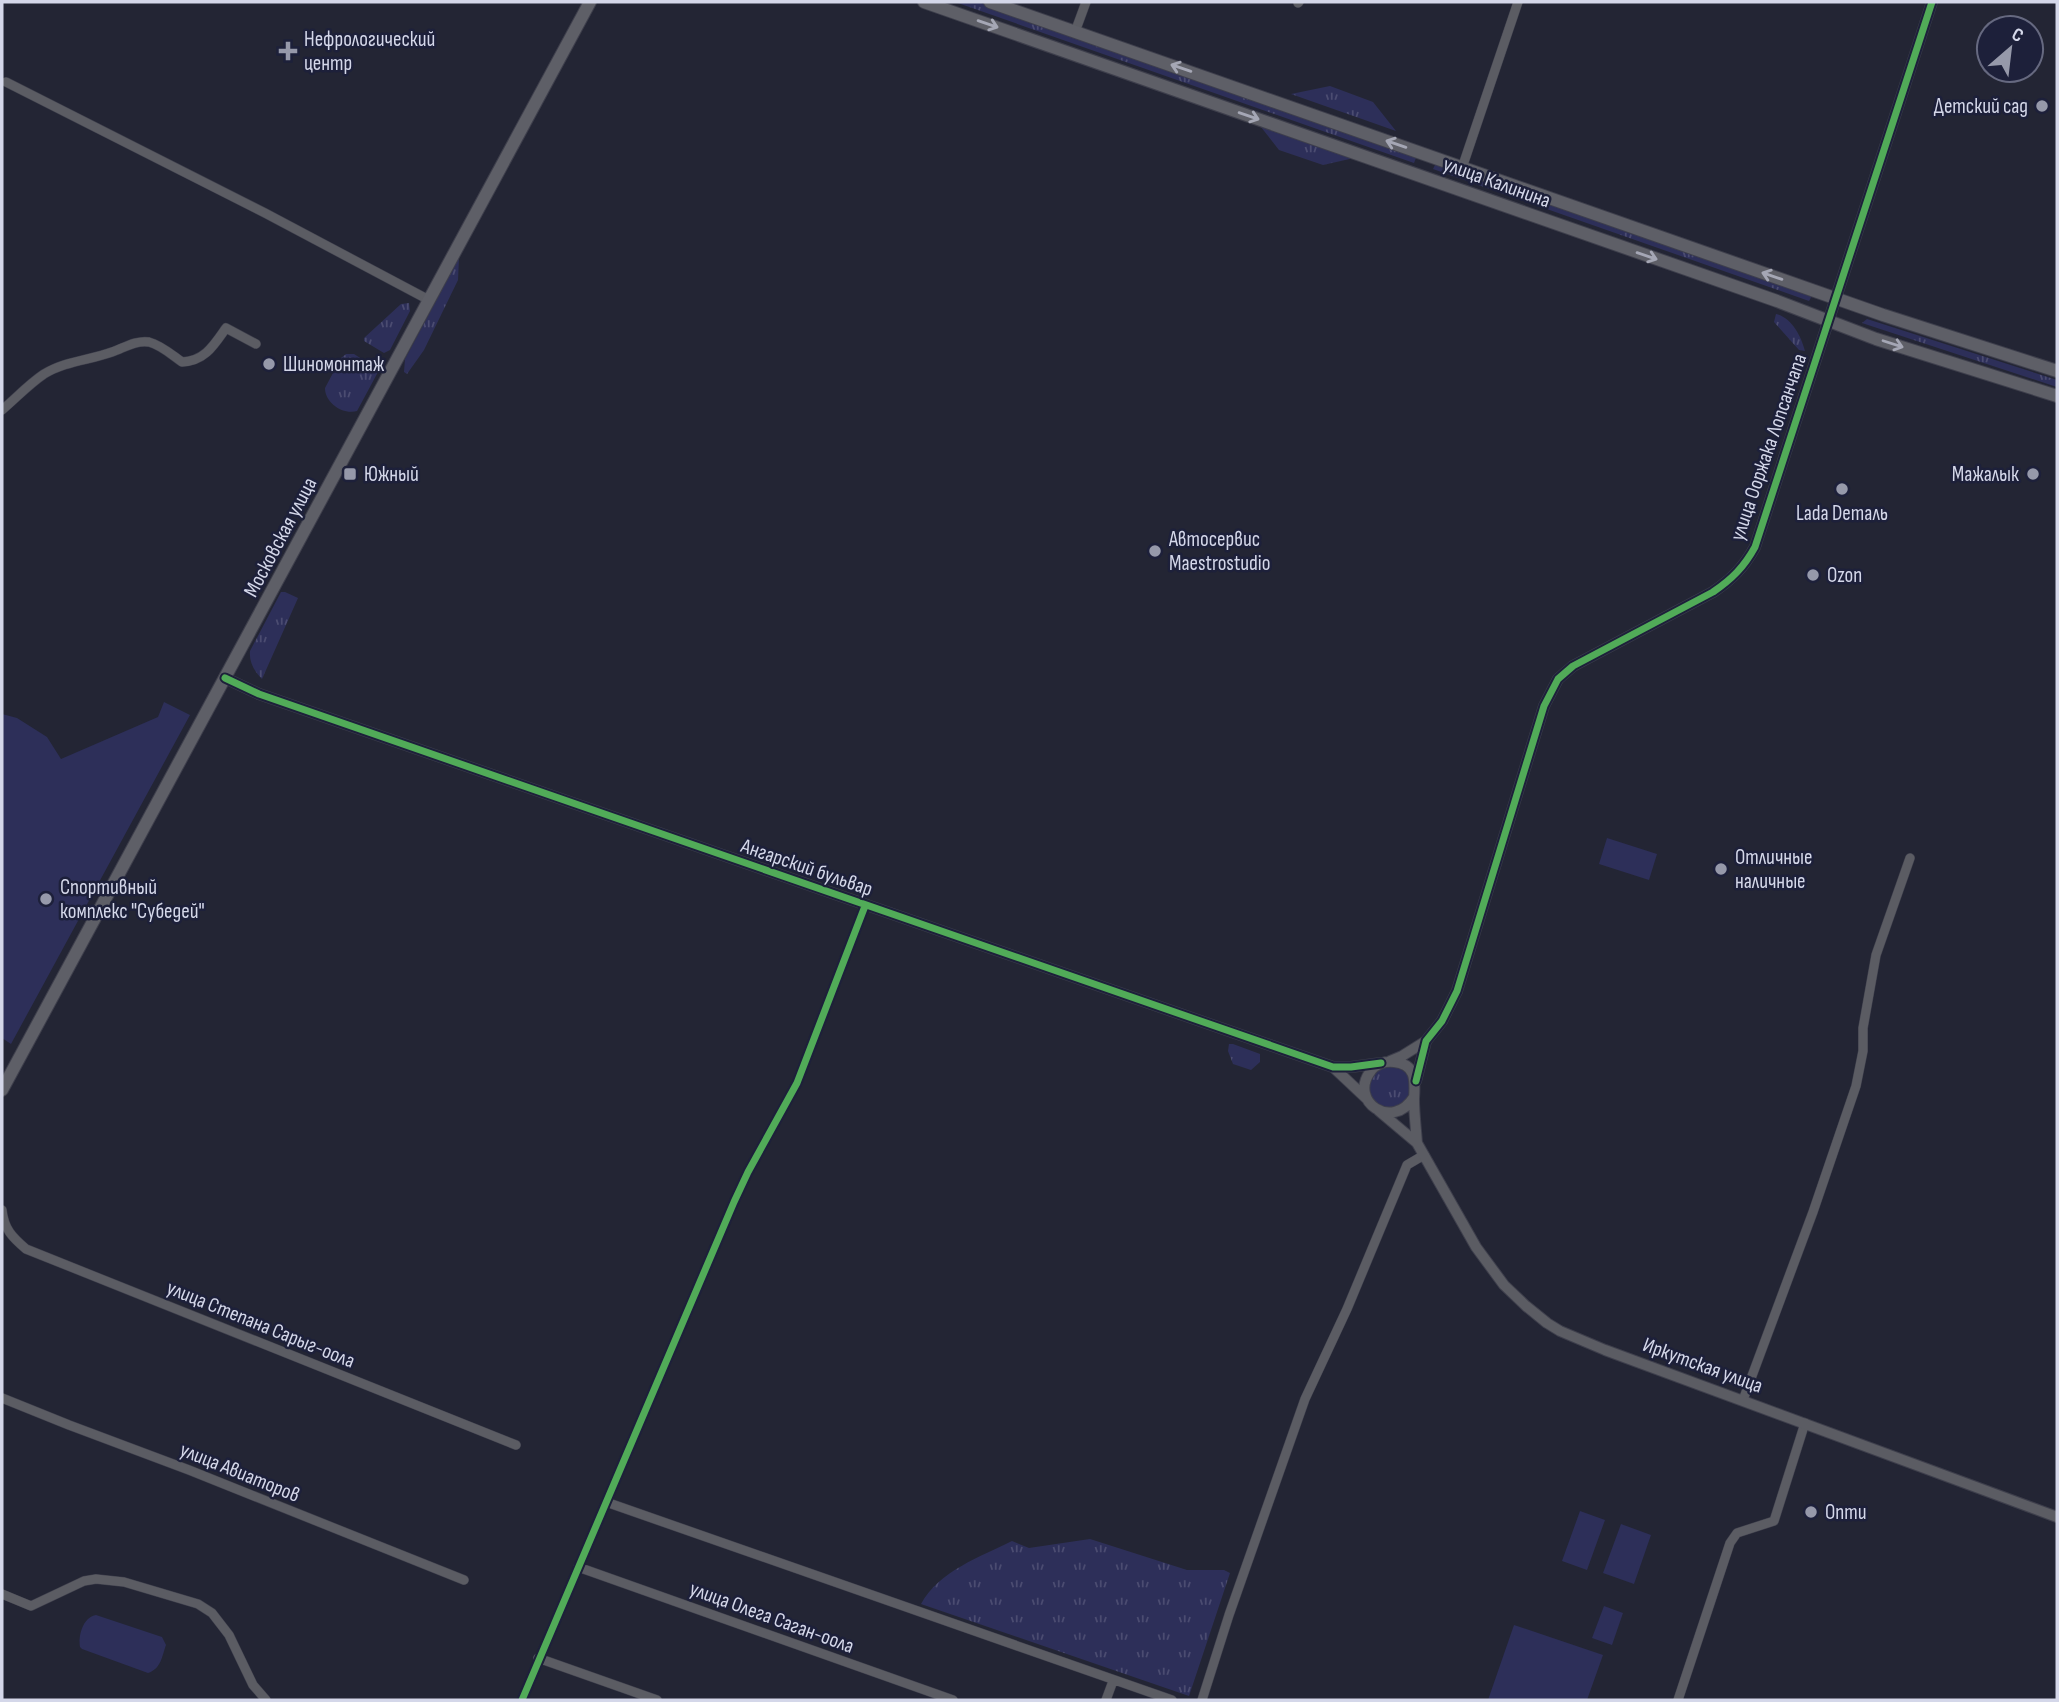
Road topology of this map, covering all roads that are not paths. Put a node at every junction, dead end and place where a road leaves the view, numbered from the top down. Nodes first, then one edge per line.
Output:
1 (590, 2) edge
2 (925, 2) edge
3 (990, 2) edge
4 (1086, 2) edge
5 (1518, 2) edge
6 (1932, 2) edge
7 (1075, 32) junction
8 (6, 82) dead end
9 (1420, 153) junction
10 (1462, 167) junction
11 (1412, 173) junction
12 (1836, 299) junction
13 (429, 300) junction
14 (1829, 321) junction
15 (256, 344) dead end
16 (2057, 371) edge
17 (2057, 396) edge
18 (2, 410) edge
19 (225, 678) junction
20 (1910, 858) dead end
21 (865, 905) junction
22 (1426, 1041) junction
23 (1386, 1062) junction
24 (1333, 1067) junction
25 (1416, 1081) junction
26 (2, 1090) edge
27 (1414, 1097) junction
28 (1367, 1099) junction
29 (1378, 1111) junction
30 (1417, 1143) junction
31 (1424, 1154) junction
32 (2, 1210) edge
33 (2, 1398) edge
34 (1743, 1400) junction
35 (1805, 1423) junction
36 (516, 1445) dead end
37 (606, 1502) junction
38 (2057, 1517) edge
39 (578, 1567) junction
40 (464, 1580) dead end
41 (2, 1594) edge
42 (539, 1658) junction
43 (1112, 1681) junction
44 (266, 1700) edge
45 (522, 1700) edge
46 (657, 1700) edge
47 (953, 1700) edge
48 (1106, 1700) edge
49 (1172, 1700) edge
50 (1202, 1700) edge
51 (1678, 1700) edge

1 - 13 main road, Московская улица
2 -> 11 main road, улица Калинина
3 - 7 main road, улица Калинина
4 - 7 street
5 - 10 street
6 - 12 street, улица Ооржака Лопсанчапа
9 -> 7 main road, улица Калинина
8 - 13 street
9 - 10 main road, улица Калинина
9 - 11 main road
12 -> 10 main road, улица Калинина
11 -> 14 main road, улица Калинина
12 - 14 street, улица Ооржака Лопсанчапа
12 - 16 main road, улица Калинина
13 - 19 main road, Московская улица
14 -> 17 main road, улица Калинина
14 - 22 street, улица Ооржака Лопсанчапа
15 - 18 street
19 - 21 street, Ангарский бульвар
19 - 26 main road, Московская улица
20 - 34 street
21 - 24 street, Ангарский бульвар
21 - 37 street
22 - 23 street, улица Ооржака Лопсанчапа
22 - 25 street, улица Ооржака Лопсанчапа
23 - 24 street, Ангарский бульвар
23 - 25 street
23 - 28 street
24 - 28 street, Ангарский бульвар
25 - 27 street
27 - 29 street
27 - 30 street, Иркутская улица
28 - 29 street
29 - 30 street, Иркутская улица
30 - 31 street, Иркутская улица
31 - 34 street, Иркутская улица
31 - 50 street
32 - 36 street, улица Степана Сарыг-оола
33 - 40 street, улица Авиаторов
34 - 35 street, Иркутская улица
35 - 38 street, Иркутская улица
35 - 51 street
37 - 39 street
37 - 43 street
39 - 42 street
39 - 47 street, улица Олега Саган-оола
41 - 44 street
42 - 45 street
42 - 46 street
43 - 48 street
43 - 49 street

